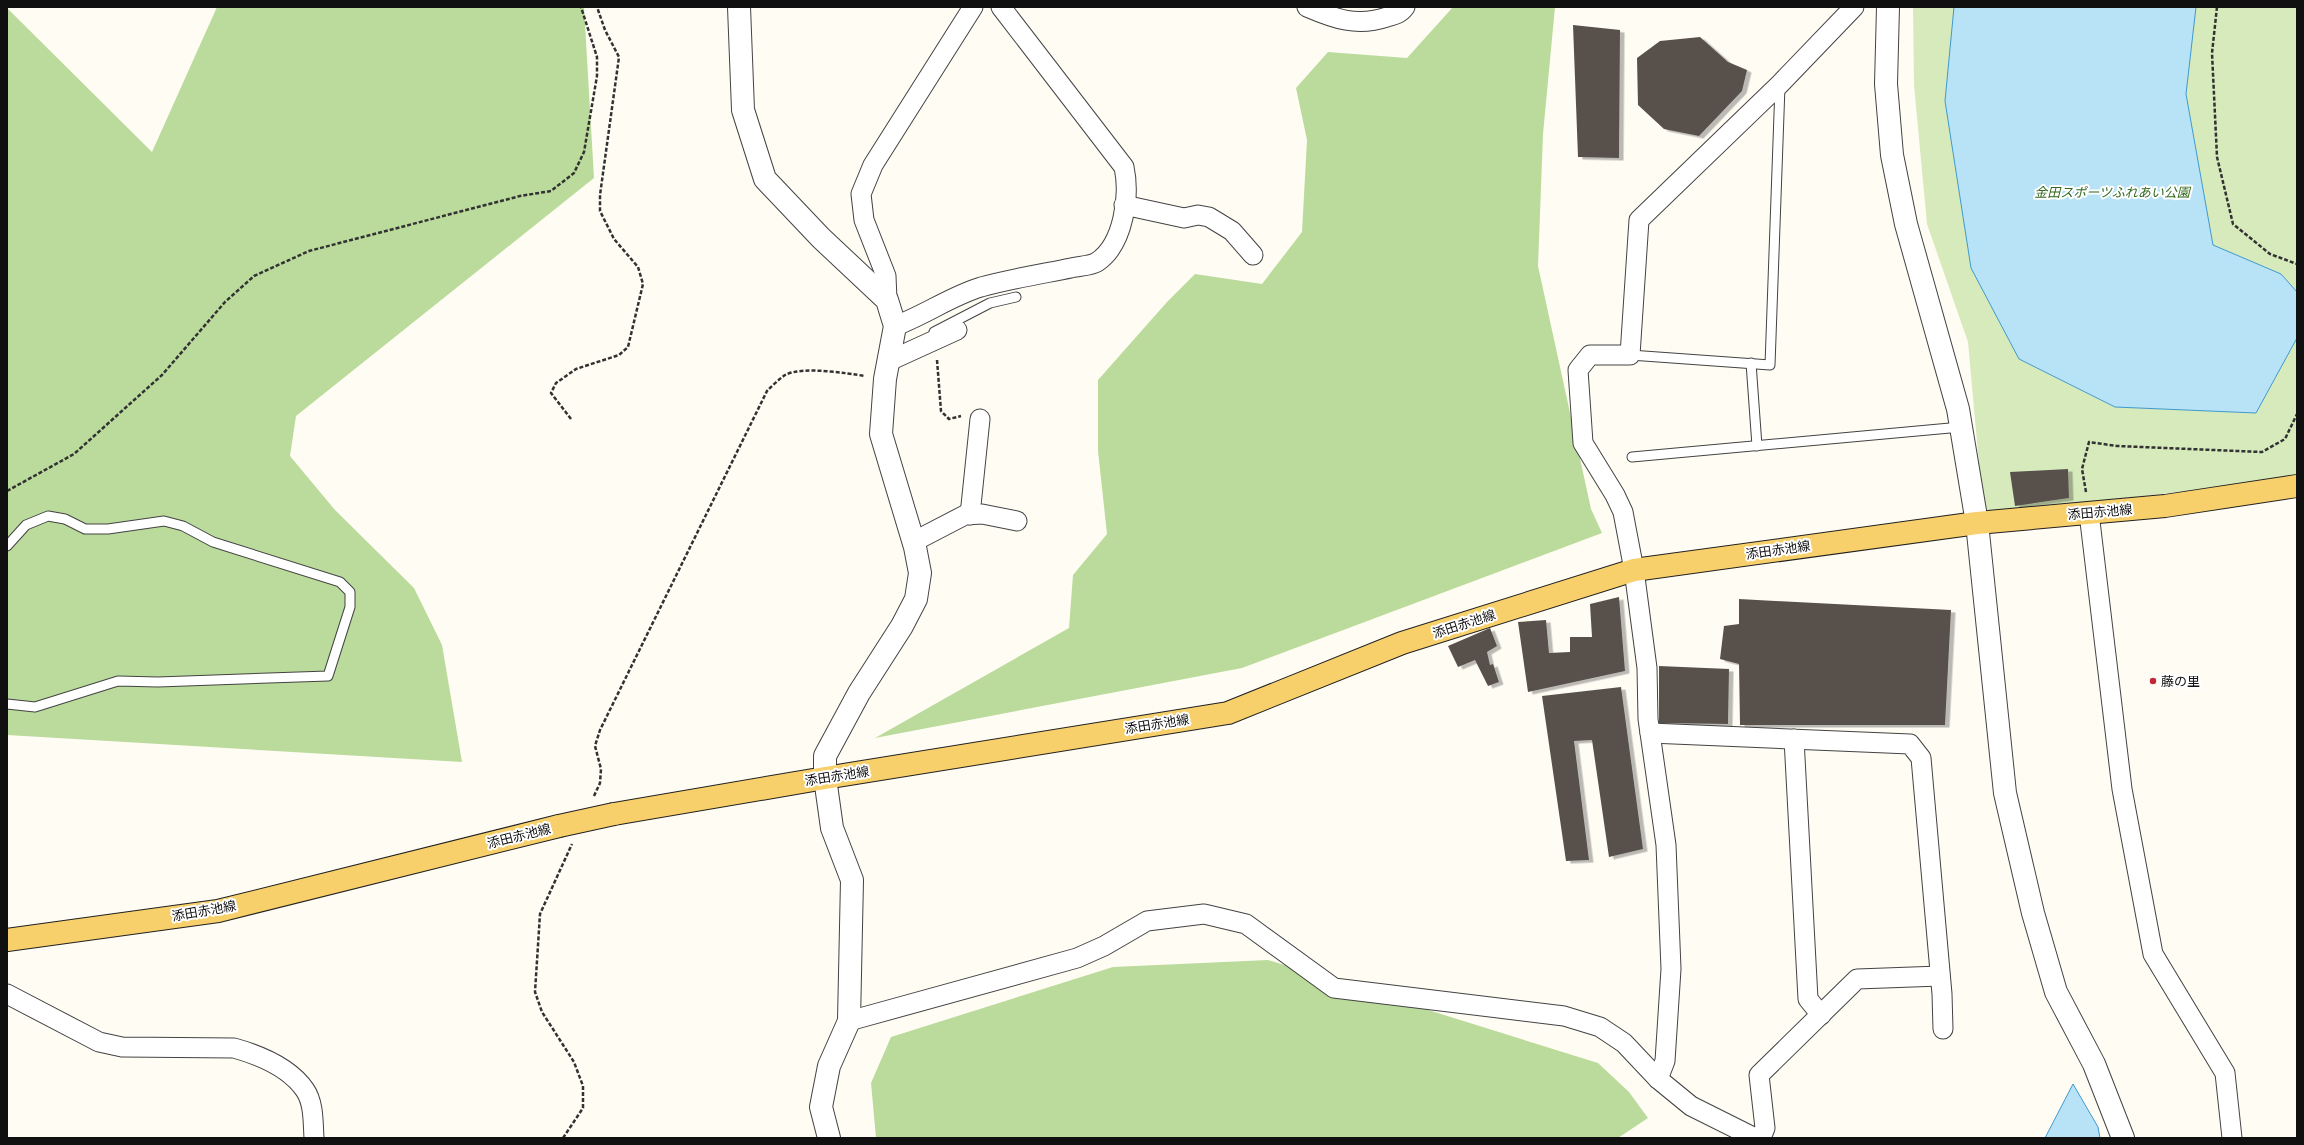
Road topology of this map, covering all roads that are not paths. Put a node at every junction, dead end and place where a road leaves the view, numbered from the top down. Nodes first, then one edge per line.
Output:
1 (739, 7) edge
2 (973, 7) edge
3 (1001, 7) edge
4 (1307, 7) edge
5 (1854, 7) edge
6 (1888, 7) edge
7 (1401, 9) edge
8 (1780, 84) junction
9 (1124, 205) junction
10 (1253, 254) dead end
11 (1016, 297) dead end
12 (887, 300) junction
13 (895, 326) junction
14 (958, 330) dead end
15 (1630, 355) junction
16 (1751, 363) junction
17 (893, 364) junction
18 (980, 419) road end
19 (1961, 427) junction
20 (1757, 446) junction
21 (1632, 457) dead end
22 (2297, 486) edge
23 (2089, 513) junction
24 (970, 515) junction
25 (1017, 521) dead end
26 (1977, 523) junction
27 (913, 542) junction
28 (7, 546) edge
29 (1634, 570) junction
30 (7, 704) edge
31 (1650, 733) junction
32 (1794, 739) junction
33 (825, 778) junction
34 (7, 940) edge
35 (1940, 976) junction
36 (7, 994) edge
37 (1821, 1015) junction
38 (849, 1020) junction
39 (1943, 1030) dead end
40 (1658, 1079) junction
41 (314, 1138) edge
42 (829, 1138) edge
43 (1755, 1138) edge
44 (1761, 1138) edge
45 (2124, 1138) edge
46 (2232, 1138) edge

1 - 12 street
2 - 12 street
3 - 9 street
4 - 7 street
5 - 8 street
6 - 19 street
8 - 15 street
8 - 16 lane
9 - 10 street
9 - 13 street
11 - 17 lane
12 - 13 street
13 - 17 street
14 - 17 street
15 - 16 lane
15 - 29 street
16 - 20 lane
17 - 27 street
18 - 24 street
19 - 20 lane
19 - 26 street
20 - 21 lane
22 - 23 main road, 添田赤池線
23 - 26 main road, 添田赤池線
23 - 46 street
24 - 25 street
24 - 27 street
26 - 29 main road, 添田赤池線
26 - 45 street
27 - 33 street
28 - 30 lane
29 - 31 street
29 - 33 main road, 添田赤池線
31 - 32 street
31 - 40 street
32 - 35 street
32 - 37 street
33 - 34 main road, 添田赤池線, bridge
33 - 38 street
35 - 37 street
35 - 39 street
36 - 41 street
37 - 44 street
38 - 40 street
38 - 42 street
40 - 43 street

